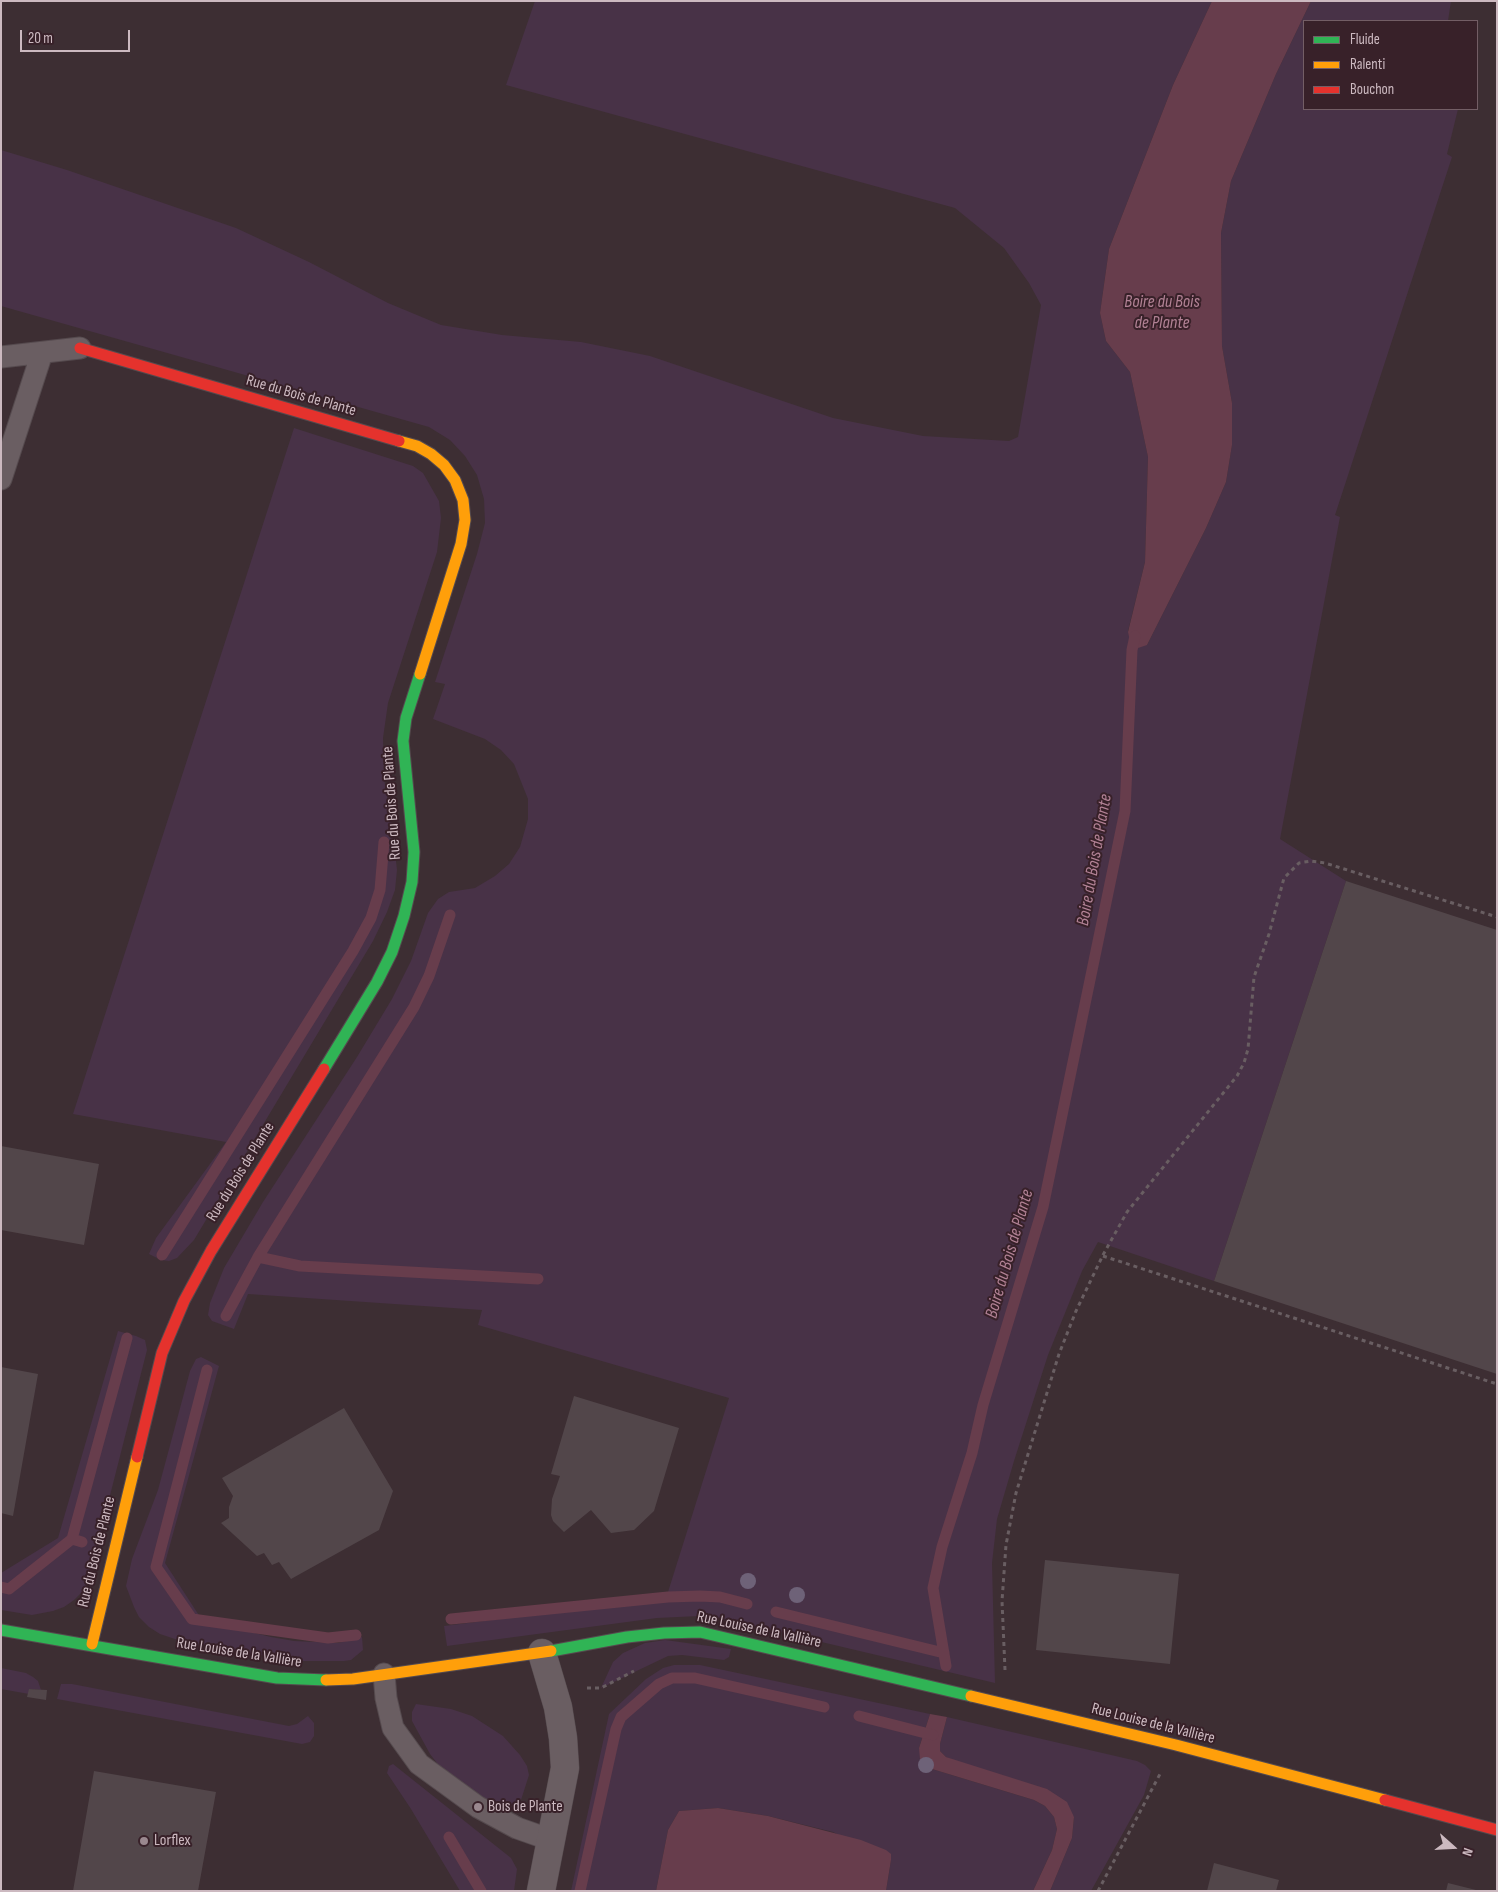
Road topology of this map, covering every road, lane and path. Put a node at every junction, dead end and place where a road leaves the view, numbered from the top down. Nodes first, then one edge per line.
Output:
1 (80, 348) joint
2 (42, 353) junction
3 (1, 357) edge
4 (1, 479) edge
5 (1497, 917) edge
6 (1102, 1256) junction
7 (1497, 1384) edge
8 (1, 1630) edge
9 (92, 1644) junction
10 (542, 1653) junction
11 (384, 1674) junction
12 (1006, 1705) junction
13 (1176, 1745) junction
14 (1497, 1830) edge
15 (551, 1840) junction
16 (541, 1891) edge
17 (1098, 1891) edge

1 - 2 lane
1 - 9 street, Rue du Bois de Plante
2 - 3 lane
2 - 4 lane
5 - 6 path
6 - 7 path
6 - 12 path
8 - 9 street, Rue Louise de la Vallière
9 - 11 street, Rue Louise de la Vallière
10 - 11 street, Rue Louise de la Vallière
10 - 12 street, Rue Louise de la Vallière
10 - 15 street
11 - 15 lane
12 - 13 street, Rue Louise de la Vallière
13 - 14 street, Rue Louise de la Vallière
13 - 17 path
15 - 16 street

